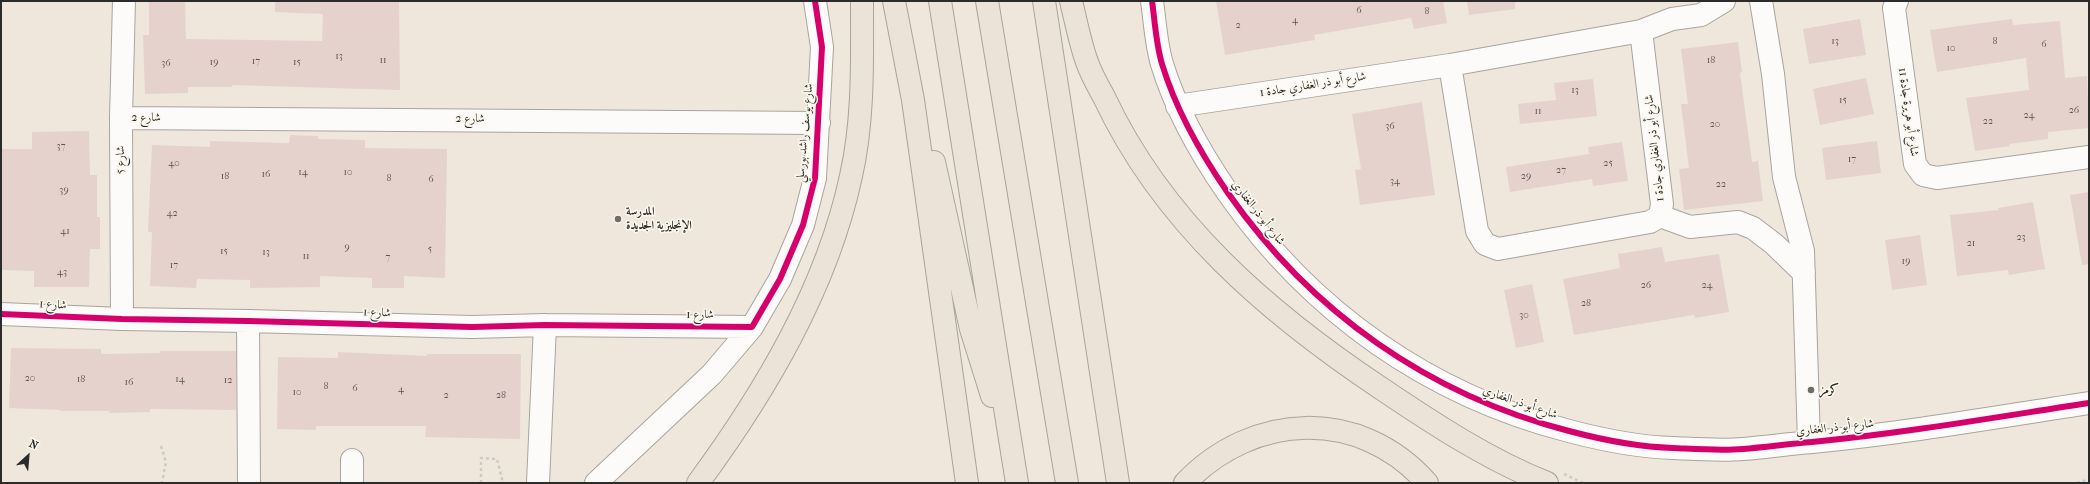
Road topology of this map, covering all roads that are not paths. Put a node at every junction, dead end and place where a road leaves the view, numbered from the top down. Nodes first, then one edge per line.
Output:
1 (124, 1) edge
2 (816, 1) edge
3 (862, 1) edge
4 (894, 1) edge
5 (940, 1) edge
6 (987, 1) edge
7 (1044, 1) edge
8 (1071, 1) edge
9 (1152, 1) edge
10 (1724, 1) edge
11 (1761, 1) edge
12 (1897, 1) edge
13 (1641, 31) junction
14 (1450, 65) junction
15 (913, 100) junction
16 (1177, 106) junction
17 (121, 118) junction
18 (819, 123) junction
19 (2089, 157) edge
20 (1660, 216) junction
21 (1804, 273) junction
22 (1, 314) edge
23 (122, 319) junction
24 (248, 320) junction
25 (545, 325) junction
26 (752, 327) junction
27 (2089, 403) edge
28 (1809, 442) junction
29 (352, 460) dead end
30 (1016, 474) edge
31 (248, 483) edge
32 (352, 483) edge
33 (538, 483) edge
34 (596, 483) edge
35 (698, 483) edge
36 (967, 483) edge
37 (1067, 483) edge
38 (1118, 483) edge
39 (1185, 483) edge
40 (1427, 483) edge
41 (1547, 483) edge

1 - 17 street, شارع 5
2 - 18 street, شارع يوسف راشد بورسلي
3 - 35 highway
4 - 15 highway
5 - 30 highway
6 - 37 highway
7 - 38 highway
8 - 41 highway
9 - 16 street, شارع أبو ذر الغفاري
10 - 13 street
11 - 21 street
12 - 19 street, شارع أبو هريرة جادة 11
13 - 14 street, شارع أبو ذر الغفاري جادة 1
13 - 20 street, شارع أبو ذر الغفاري جادة 1
14 - 16 street, شارع أبو ذر الغفاري جادة 1
14 - 20 street, شارع أبو ذر الغفاري جادة 1
15 - 30 highway
15 - 36 highway
16 - 28 street, شارع أبو ذر الغفاري
17 - 18 street, شارع 2
17 - 23 street, شارع 5
18 - 26 street, شارع يوسف راشد بورسلي
20 - 21 street
21 - 28 street
22 - 23 street, شارع 1
23 - 24 street, شارع 1
24 - 25 street, شارع 1
24 - 31 street
25 - 26 street, شارع 1
25 - 33 street
26 - 34 street, شارع يوسف راشد بورسلي
27 - 28 street, شارع أبو ذر الغفاري
29 - 32 street
39 - 40 highway

